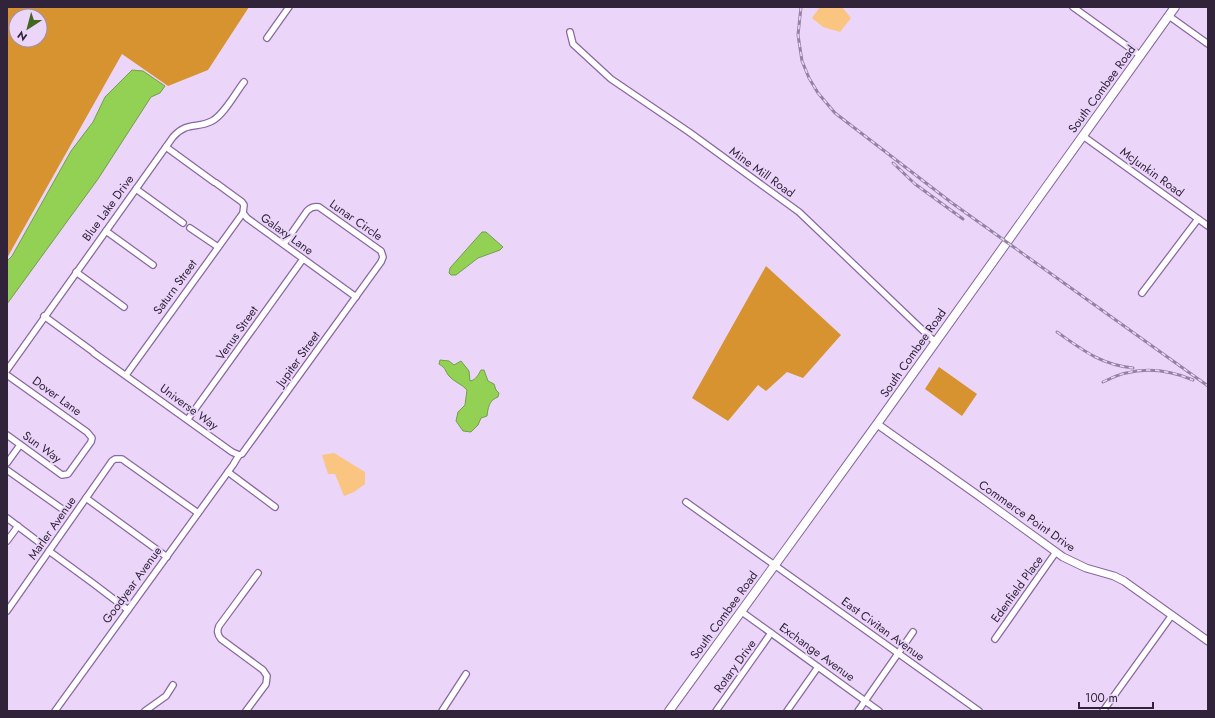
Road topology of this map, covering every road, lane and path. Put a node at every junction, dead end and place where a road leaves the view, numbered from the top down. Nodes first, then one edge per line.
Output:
1 (289, 7) edge
2 (1073, 7) edge
3 (1175, 7) edge
4 (1169, 16) junction
5 (570, 32) dead end
6 (267, 38) dead end
7 (1208, 44) edge
8 (1141, 56) junction
9 (244, 82) dead end
10 (1083, 136) junction
11 (166, 147) junction
12 (136, 189) junction
13 (243, 213) junction
14 (1198, 219) junction
15 (183, 223) dead end
16 (1208, 226) edge
17 (190, 228) dead end
18 (106, 231) junction
19 (284, 244) junction
20 (218, 247) junction
21 (383, 257) joint
22 (303, 259) junction
23 (153, 265) dead end
24 (76, 272) junction
25 (1142, 293) dead end
26 (356, 298) junction
27 (124, 307) dead end
28 (44, 316) junction
29 (935, 342) junction
30 (7, 370) edge
31 (7, 375) edge
32 (126, 375) junction
33 (188, 420) junction
34 (877, 424) junction
35 (7, 435) edge
36 (20, 445) junction
37 (239, 455) junction
38 (7, 463) edge
39 (7, 470) edge
40 (228, 472) junction
41 (65, 475) joint
42 (86, 498) junction
43 (686, 502) dead end
44 (275, 507) dead end
45 (65, 511) dead end
46 (198, 513) junction
47 (7, 518) edge
48 (18, 526) junction
49 (7, 541) edge
50 (40, 543) dead end
51 (49, 551) junction
52 (1056, 552) junction
53 (167, 557) junction
54 (775, 565) junction
55 (258, 573) dead end
56 (128, 610) junction
57 (7, 611) edge
58 (742, 612) junction
59 (1172, 615) junction
60 (913, 632) dead end
61 (771, 633) junction
62 (995, 639) dead end
63 (1208, 641) edge
64 (898, 653) junction
65 (818, 667) junction
66 (466, 674) dead end
67 (173, 685) dead end
68 (864, 700) junction
69 (55, 711) edge
70 (145, 711) edge
71 (246, 711) edge
72 (442, 711) edge
73 (669, 711) edge
74 (716, 711) edge
75 (787, 711) edge
76 (858, 711) edge
77 (880, 711) edge
78 (979, 711) edge
79 (1103, 711) edge

1 - 6 street
2 - 8 street
3 - 4 main road, South Combee Road
4 - 7 street
4 - 8 main road, South Combee Road
5 - 29 street, Mine Mill Road
8 - 10 main road, South Combee Road
9 - 11 street, Blue Lake Drive
10 - 14 street, McJunkin Road
10 - 29 main road, South Combee Road
11 - 12 street, Blue Lake Drive
11 - 13 street, Galaxy Lane
12 - 15 street
12 - 18 street, Blue Lake Drive
13 - 19 street, Galaxy Lane
13 - 20 street, Saturn Street
14 - 16 street, McJunkin Road
14 - 25 street
17 - 20 street
18 - 23 street
18 - 24 street, Blue Lake Drive
19 - 21 street, Lunar Circle
19 - 22 street, Galaxy Lane
20 - 32 street, Saturn Street
21 - 26 street, Jupiter Street
22 - 26 street, Galaxy Lane
22 - 33 street, Venus Street
24 - 27 street
24 - 28 street, Blue Lake Drive
26 - 37 street, Jupiter Street
28 - 30 street, Blue Lake Drive
28 - 32 street, Universe Way
29 - 34 main road, South Combee Road
31 - 41 street, Dover Lane
32 - 33 street, Universe Way
33 - 37 street, Universe Way
34 - 52 street, Commerce Point Drive
34 - 54 main road, South Combee Road
35 - 36 street, Sun Way
36 - 38 street
36 - 41 street, Sun Way
37 - 40 street, Jupiter Street
39 - 45 street
40 - 44 street
40 - 46 street, Goodyear Avenue
42 - 46 street, Marler Avenue
42 - 51 street, Marler Avenue
42 - 53 street
43 - 54 street, East Civitan Avenue
46 - 53 street, Goodyear Avenue
47 - 48 street
48 - 49 street
48 - 50 street
51 - 56 street
51 - 57 street, Marler Avenue
52 - 59 street, Commerce Point Drive
52 - 62 street, Edenfield Place
53 - 56 street, Goodyear Avenue
54 - 58 main road, South Combee Road
54 - 64 street, East Civitan Avenue
55 - 71 street
56 - 69 street, Goodyear Avenue
58 - 61 street, Exchange Avenue
58 - 73 main road, South Combee Road
59 - 63 street, Commerce Point Drive
59 - 79 street
60 - 64 street
61 - 65 street, Exchange Avenue
61 - 74 street, Rotary Drive
64 - 68 street
64 - 78 street, East Civitan Avenue
65 - 68 street, Exchange Avenue
65 - 75 street
66 - 72 street
67 - 70 street
68 - 76 street
68 - 77 street, Exchange Avenue

